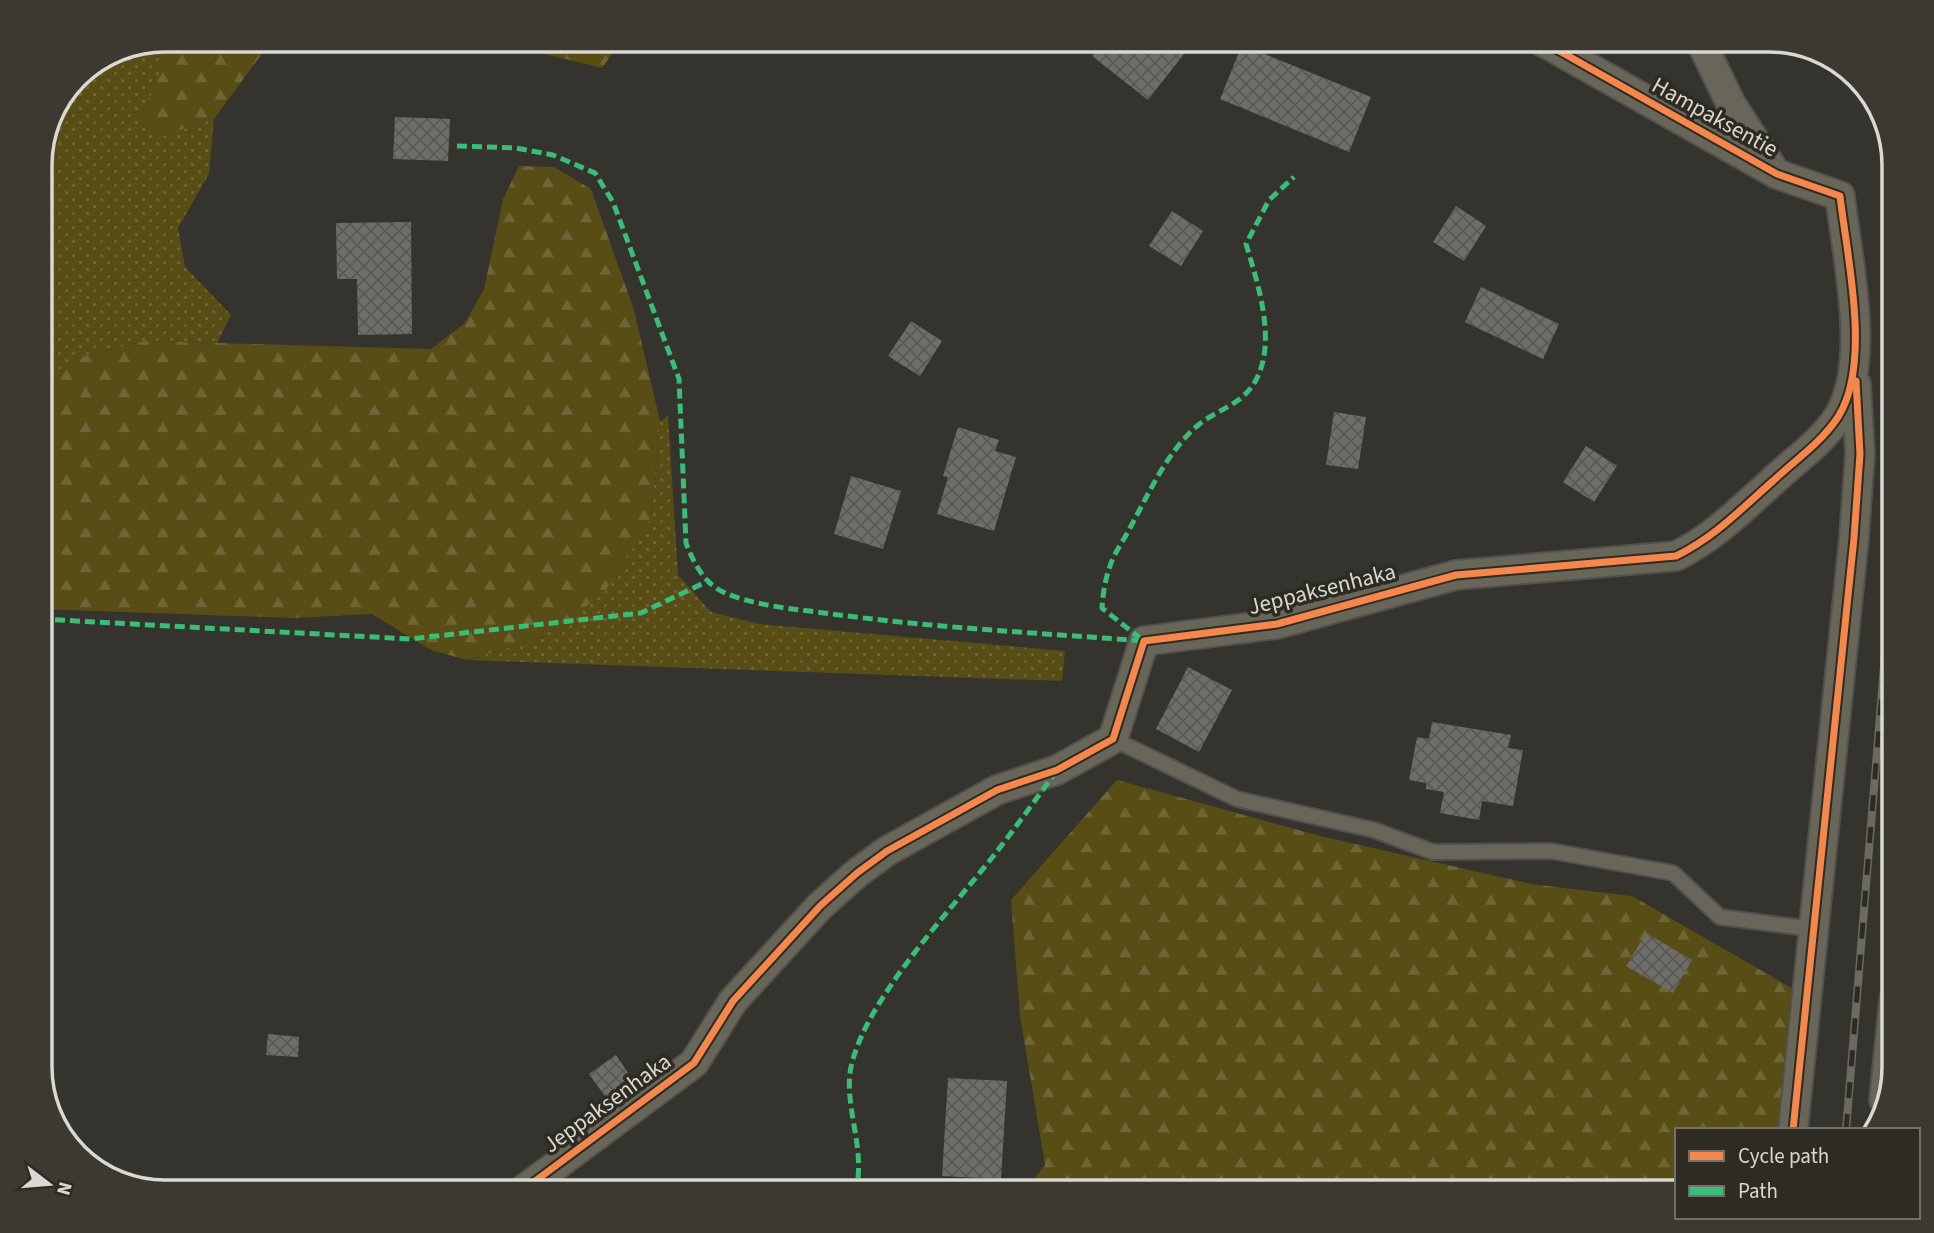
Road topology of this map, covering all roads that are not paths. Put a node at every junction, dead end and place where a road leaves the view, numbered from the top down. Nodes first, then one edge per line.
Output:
1 (1561, 52) edge
2 (1706, 52) edge
3 (1777, 174) junction
4 (1840, 196) joint
5 (1855, 372) junction
6 (1113, 738) junction
7 (1813, 929) junction
8 (1793, 1128) edge
9 (536, 1180) edge

1 - 3 street, Hampaksentie
2 - 3 street
3 - 4 street, Hampaksentie
4 - 5 street, Jeppaksenhaka
5 - 6 street, Jeppaksenhaka
5 - 7 street
6 - 7 lane
6 - 9 street, Jeppaksenhaka
7 - 8 street

